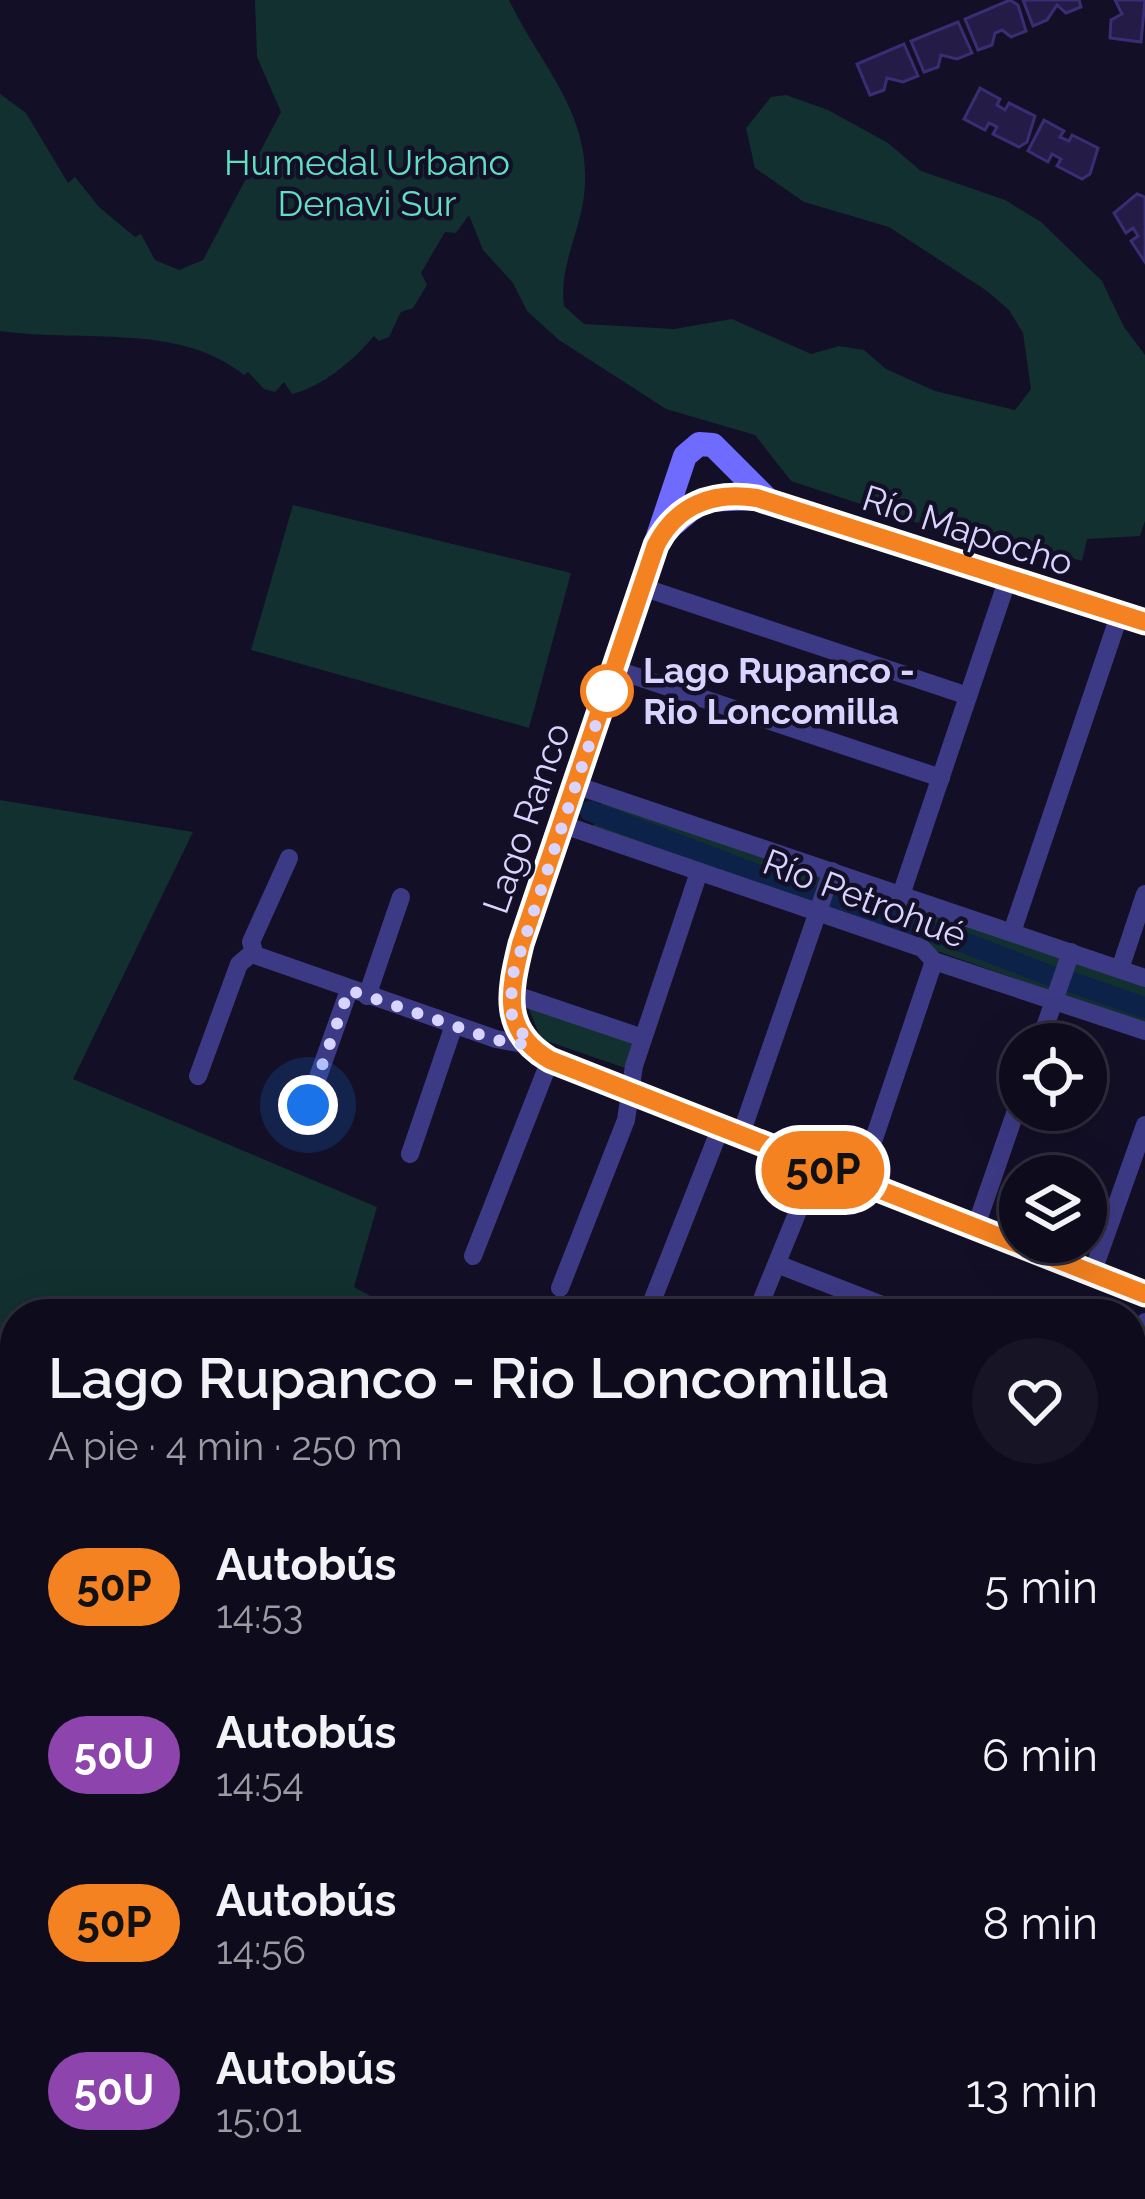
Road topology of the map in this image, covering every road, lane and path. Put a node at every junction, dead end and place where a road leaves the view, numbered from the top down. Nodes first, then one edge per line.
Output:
1 (770, 502) junction
2 (656, 545) junction
3 (1007, 581) junction
4 (642, 587) junction
5 (1119, 616) junction
6 (1145, 622) edge
7 (614, 669) junction
8 (968, 695) junction
9 (941, 778) junction
10 (575, 785) junction
11 (561, 824) junction
12 (289, 858) dead end
13 (699, 872) junction
14 (832, 872) junction
15 (1145, 894) edge
16 (901, 895) junction
17 (401, 898) dead end
18 (818, 912) junction
19 (1012, 932) junction
20 (1071, 952) junction
21 (253, 953) junction
22 (934, 961) junction
23 (1120, 969) junction
24 (1145, 978) edge
25 (358, 993) junction
26 (510, 993) junction
27 (1054, 1001) junction
28 (1046, 1023) edge
29 (454, 1025) junction
30 (1145, 1031) edge
31 (643, 1037) junction
32 (529, 1045) junction
33 (550, 1060) junction
34 (198, 1076) dead end
35 (630, 1093) junction
36 (308, 1105) dead end
37 (1145, 1125) edge
38 (1009, 1131) edge
39 (730, 1133) junction
40 (410, 1154) dead end
41 (816, 1167) junction
42 (859, 1184) junction
43 (975, 1228) junction
44 (473, 1256) dead end
45 (777, 1264) junction
46 (1092, 1274) junction
47 (560, 1288) dead end
48 (1145, 1294) edge
49 (654, 1299) edge
50 (762, 1299) edge
51 (867, 1299) edge

1 - 2 street, Río Mapocho
1 - 2 street, Río Mapocho
1 - 3 street, Río Mapocho
2 - 4 street, Lago Ranco
3 - 5 street, Río Mapocho
3 - 8 street
4 - 7 street, Lago Ranco
4 - 8 street
5 - 6 street, Río Mapocho
5 - 19 street
7 - 9 street
7 - 10 street, Lago Ranco
8 - 9 street
9 - 16 street
10 - 11 street, Lago Ranco
10 - 14 street, Río Petrohué
11 - 13 street, Río Petrohué
11 - 26 street, Lago Ranco
12 - 21 street
13 - 18 street, Río Petrohué
13 - 31 street
14 - 16 street, Río Petrohué
14 - 18 street
15 - 23 street
16 - 19 street, Río Petrohué
17 - 25 street
18 - 22 street, Río Petrohué
18 - 39 street
19 - 20 street, Río Petrohué
20 - 23 street, Río Petrohué
20 - 27 street
21 - 25 street
21 - 34 street
22 - 27 street, Río Petrohué
22 - 42 street
23 - 24 street, Río Petrohué
25 - 29 street
25 - 36 street
26 - 31 street
26 - 32 street
27 - 28 street
27 - 30 street, Río Petrohué
29 - 32 street
29 - 40 street
31 - 35 street
32 - 33 street
33 - 35 street
33 - 44 street
35 - 39 street
35 - 47 street
37 - 46 street
38 - 43 street
39 - 41 street
39 - 49 street
41 - 42 street
41 - 45 street
42 - 43 street
43 - 46 street
45 - 50 street
45 - 51 street
46 - 48 street

